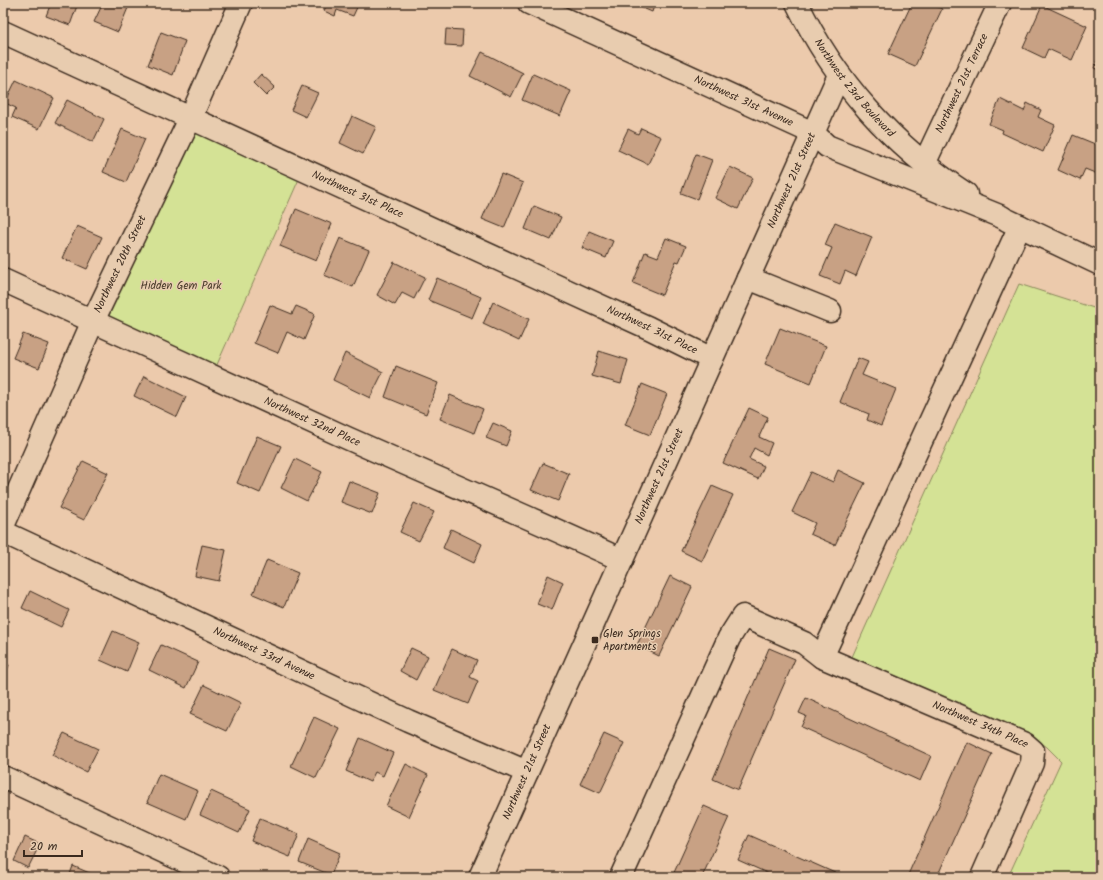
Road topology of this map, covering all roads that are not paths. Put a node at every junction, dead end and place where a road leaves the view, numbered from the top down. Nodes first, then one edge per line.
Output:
1 (241, 3) edge
2 (529, 3) edge
3 (797, 3) edge
4 (1000, 3) edge
5 (3, 32) edge
6 (839, 75) junction
7 (190, 119) junction
8 (813, 133) junction
9 (924, 164) junction
10 (1011, 222) junction
11 (1100, 264) edge
12 (748, 278) junction
13 (3, 280) edge
14 (830, 311) dead end
15 (93, 321) junction
16 (712, 359) junction
17 (3, 526) edge
18 (3, 532) edge
19 (622, 560) junction
20 (822, 657) junction
21 (527, 772) junction
22 (3, 777) edge
23 (218, 877) edge
24 (480, 877) edge
25 (621, 877) edge
26 (982, 877) edge

1 - 7 street, Northwest 20th Street
2 - 8 street, Northwest 31st Avenue
3 - 6 street, Northwest 23rd Boulevard
4 - 9 street, Northwest 21st Terrace
5 - 7 street, Northwest 31st Place
6 - 8 street, Northwest 21st Street
6 - 9 street, Northwest 23rd Boulevard
7 - 15 street, Northwest 20th Street
7 - 16 street, Northwest 31st Place
8 - 10 street, Northwest 31st Avenue
8 - 12 street, Northwest 21st Street
9 - 10 street, Northwest 31st Avenue
10 - 11 street, Northwest 31st Avenue
10 - 20 street
12 - 14 street
12 - 16 street, Northwest 21st Street
13 - 15 street, Northwest 32nd Place
15 - 17 street, Northwest 20th Street
15 - 19 street, Northwest 32nd Place
16 - 19 street, Northwest 21st Street
18 - 21 street, Northwest 33rd Avenue
19 - 21 street, Northwest 21st Street
20 - 25 street
20 - 26 street, Northwest 34th Place
21 - 24 street, Northwest 21st Street
22 - 23 street

